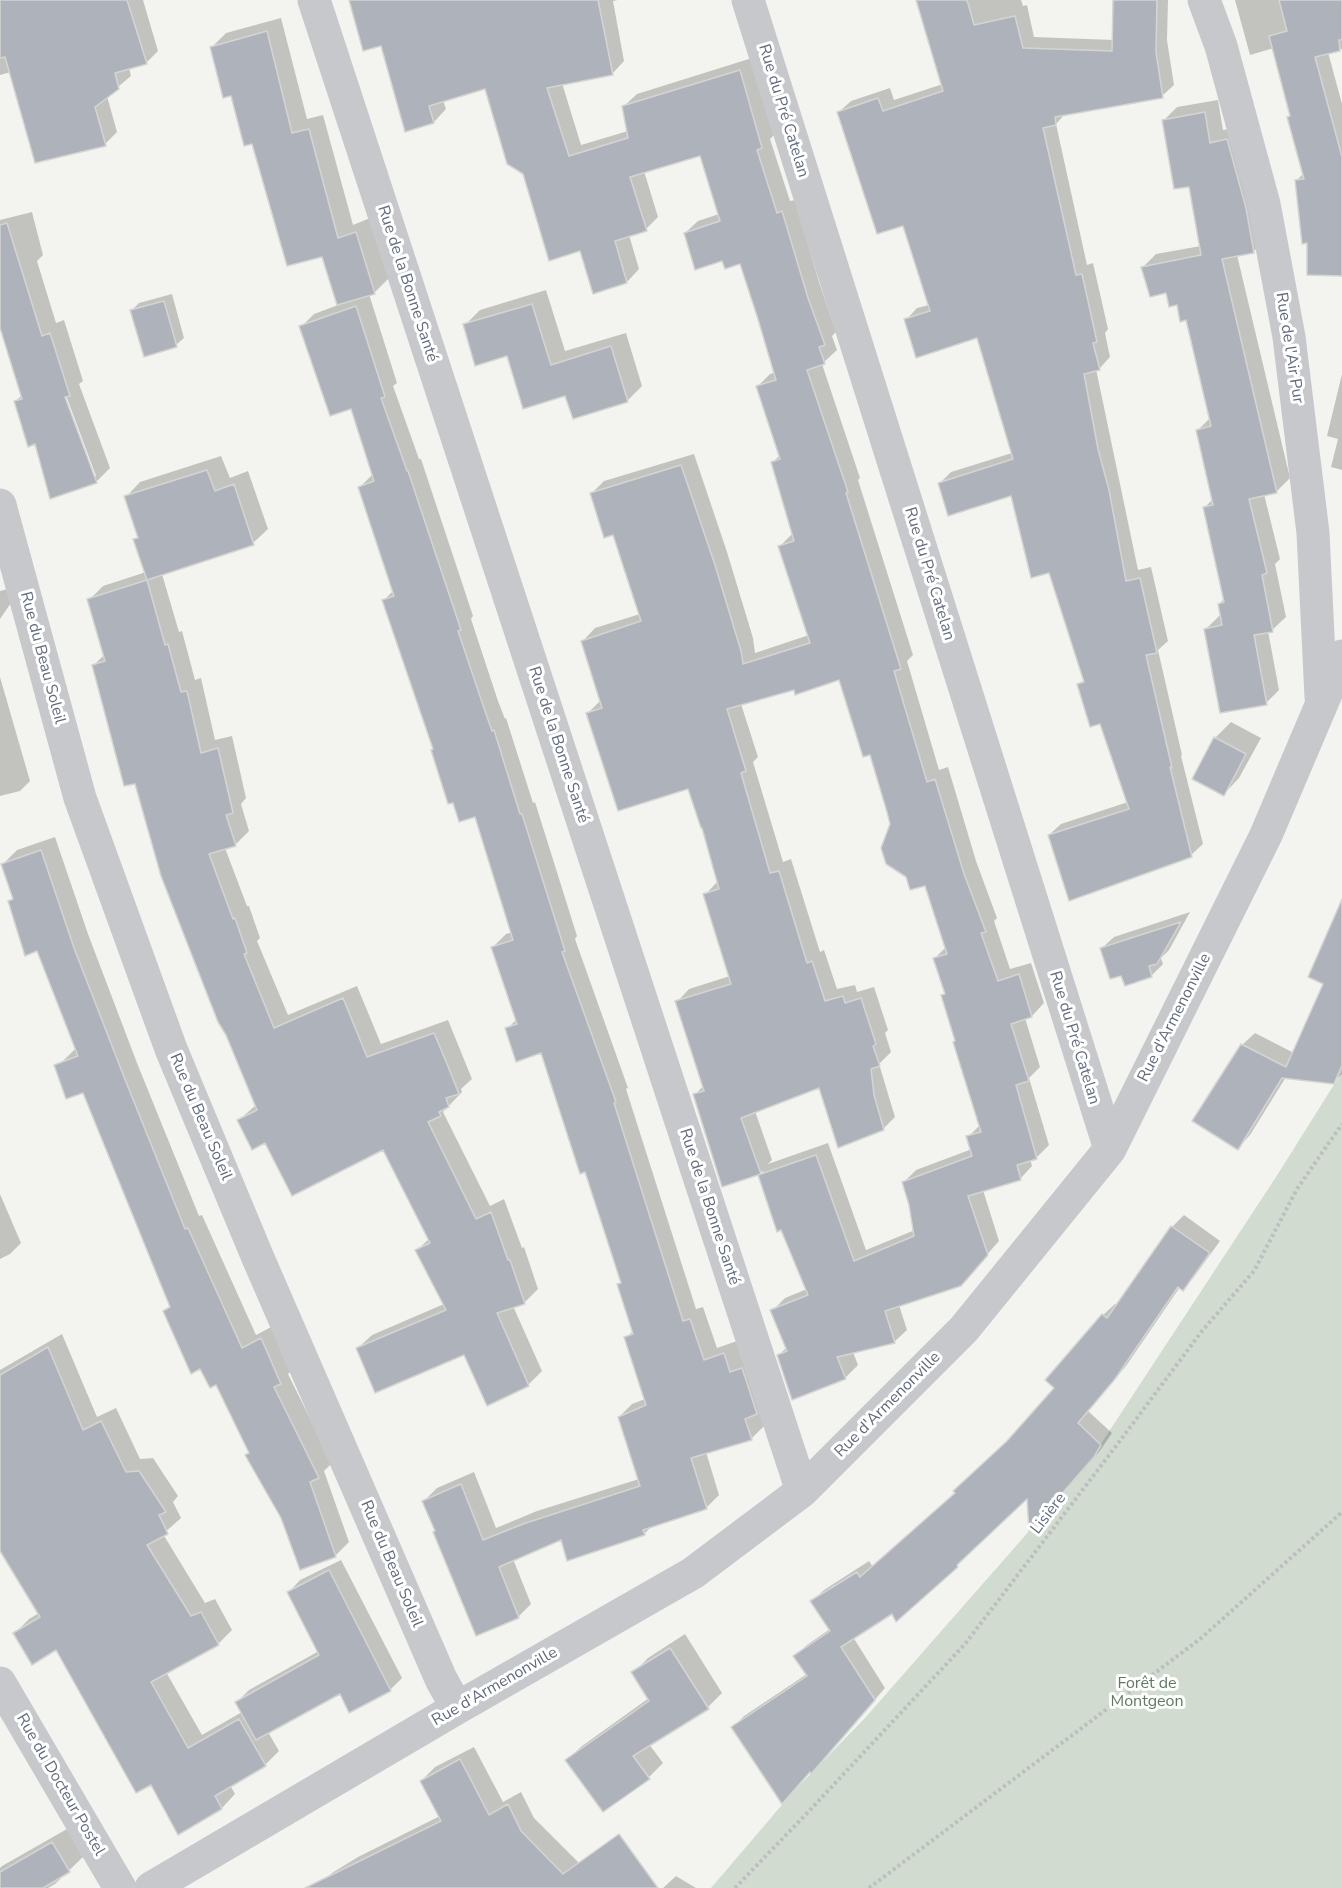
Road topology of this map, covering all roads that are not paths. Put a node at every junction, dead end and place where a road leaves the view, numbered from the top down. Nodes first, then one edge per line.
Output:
1 (314, 0) edge
2 (748, 0) edge
3 (1204, 0) edge
4 (0, 505) edge
5 (1342, 656) edge
6 (1321, 705) junction
7 (1110, 1149) junction
8 (802, 1491) junction
9 (0, 1683) edge
10 (457, 1708) junction
11 (120, 1888) edge
12 (151, 1888) edge

1 - 8 street, Rue de la Bonne Santé
2 - 7 street, Rue du Pré Catelan
3 - 6 street, Rue de l'Air Pur
4 - 10 street, Rue du Beau Soleil
5 - 6 street, Rue d'Armenonville
6 - 7 street, Rue d'Armenonville
7 - 8 street, Rue d'Armenonville
8 - 10 street, Rue d'Armenonville
9 - 11 street, Rue du Docteur Postel
10 - 12 street, Rue d'Armenonville

